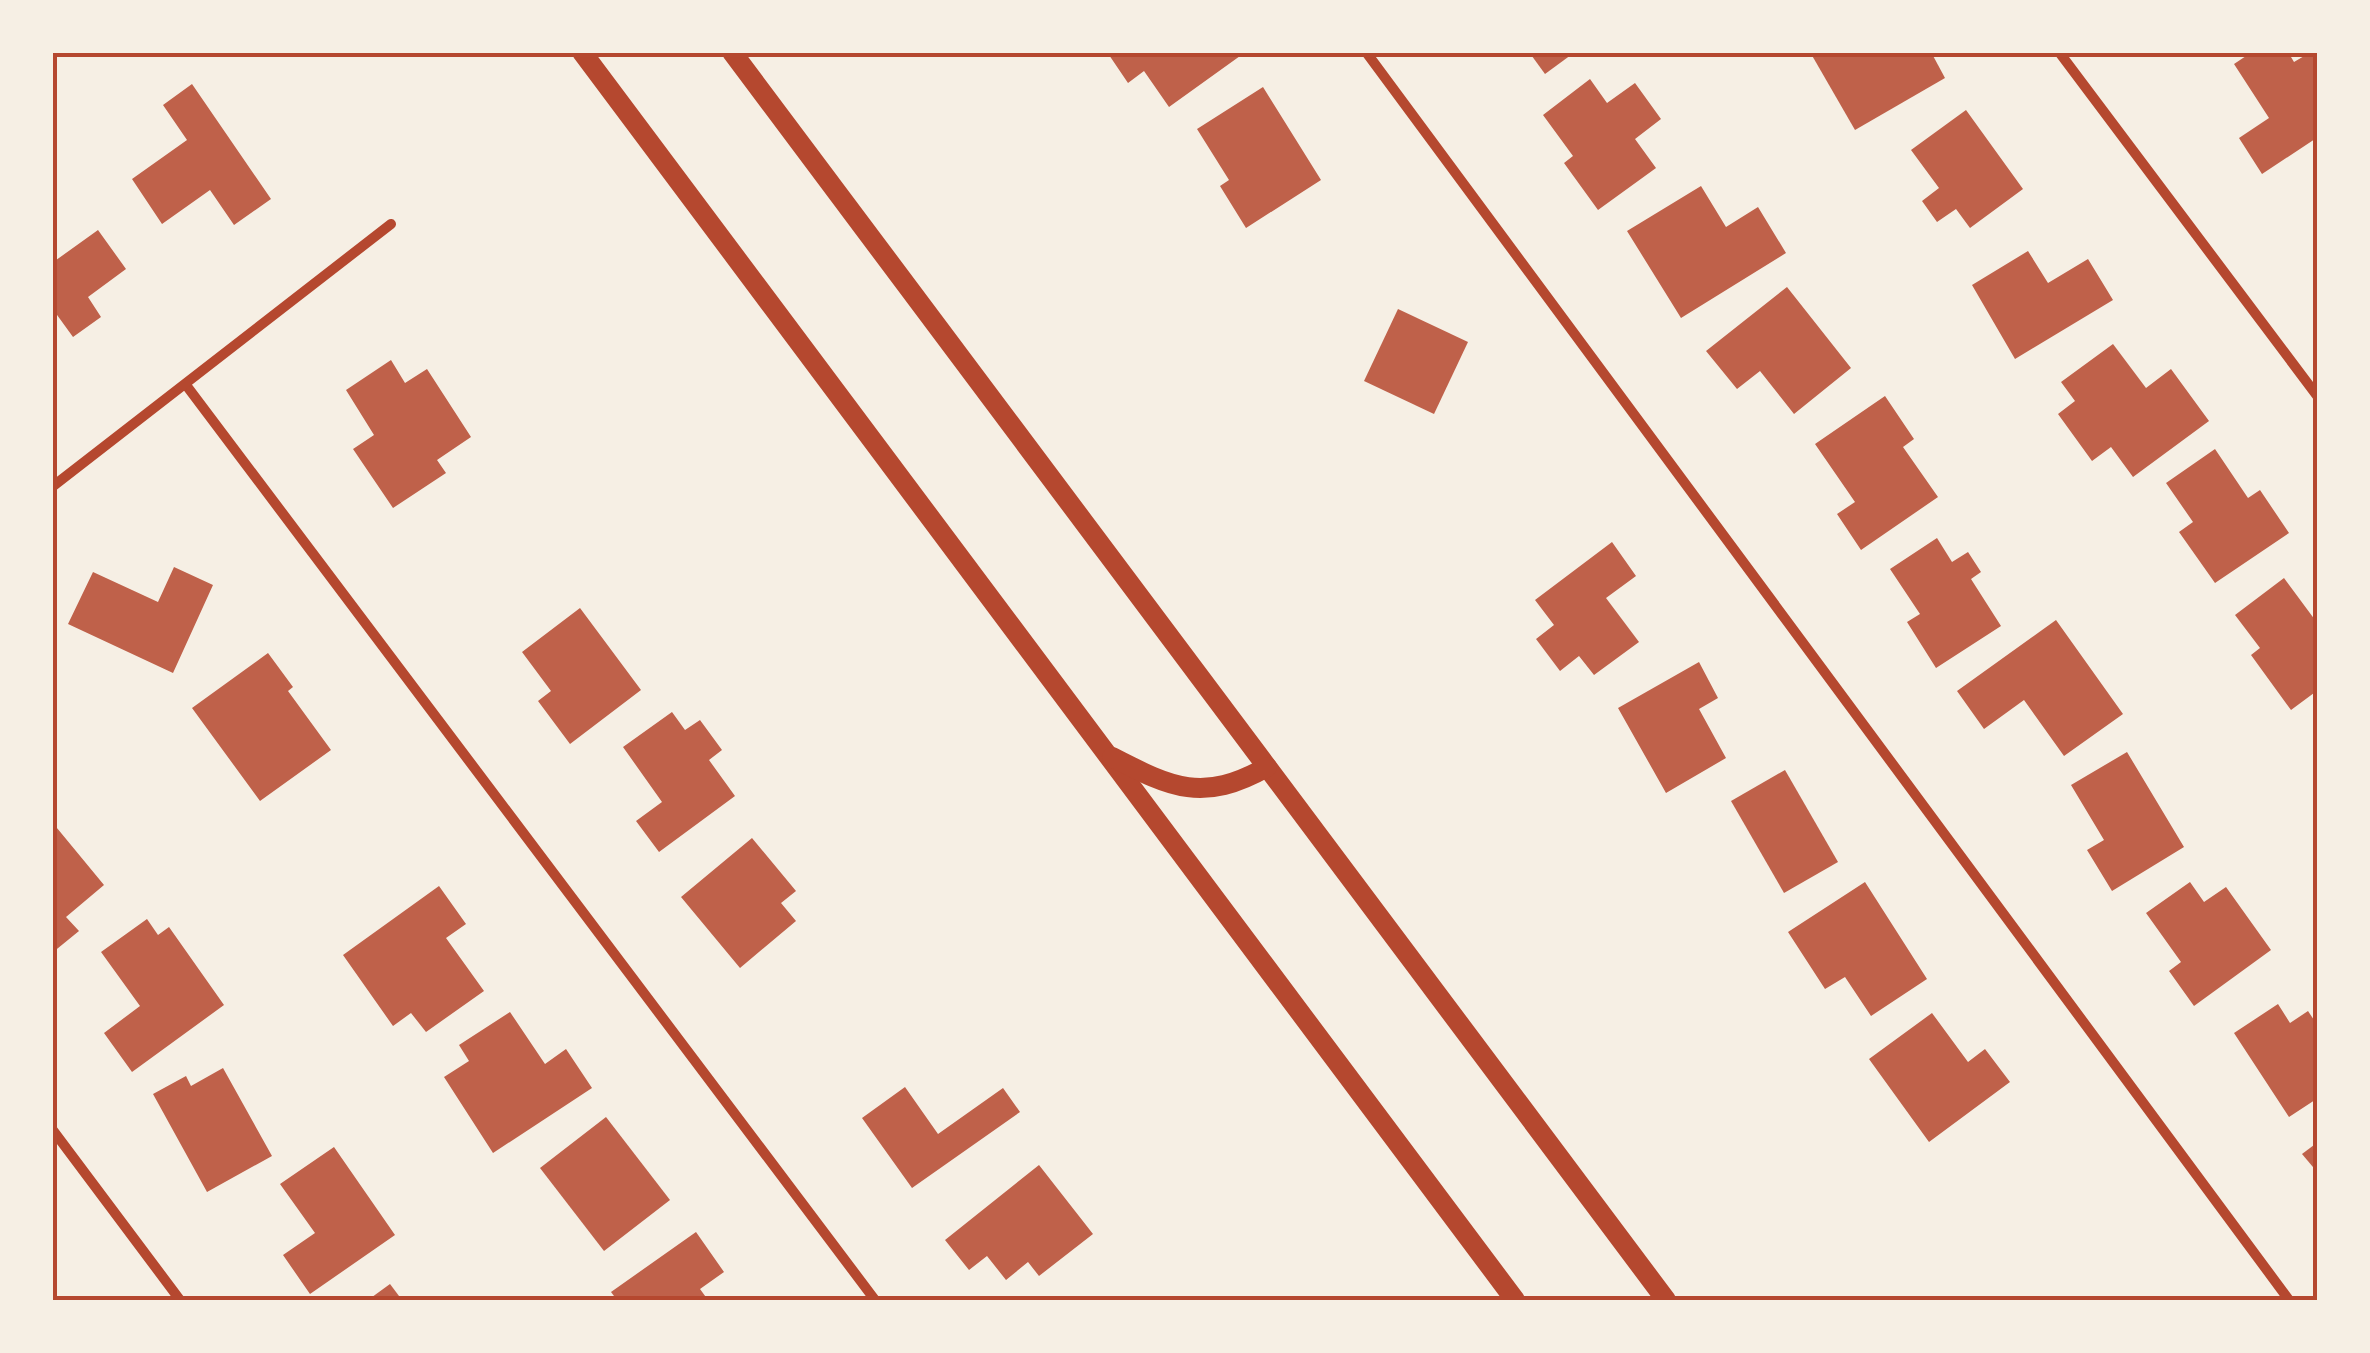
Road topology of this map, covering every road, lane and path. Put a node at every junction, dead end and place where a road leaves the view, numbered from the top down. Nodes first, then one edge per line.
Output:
1 (582, 52) edge
2 (732, 52) edge
3 (1366, 52) edge
4 (2059, 52) edge
5 (391, 224) dead end
6 (186, 386) junction
7 (2318, 396) edge
8 (52, 487) edge
9 (1106, 753) junction
10 (1266, 768) junction
11 (52, 1130) edge
12 (180, 1300) edge
13 (874, 1300) edge
14 (1515, 1300) edge
15 (1666, 1300) edge
16 (2289, 1300) edge

1 - 9 main road
2 - 10 main road
3 - 16 street
4 - 7 street
5 - 6 street
6 - 8 street
6 - 13 street
9 - 10 main road
9 - 14 main road
10 - 15 main road
11 - 12 street

